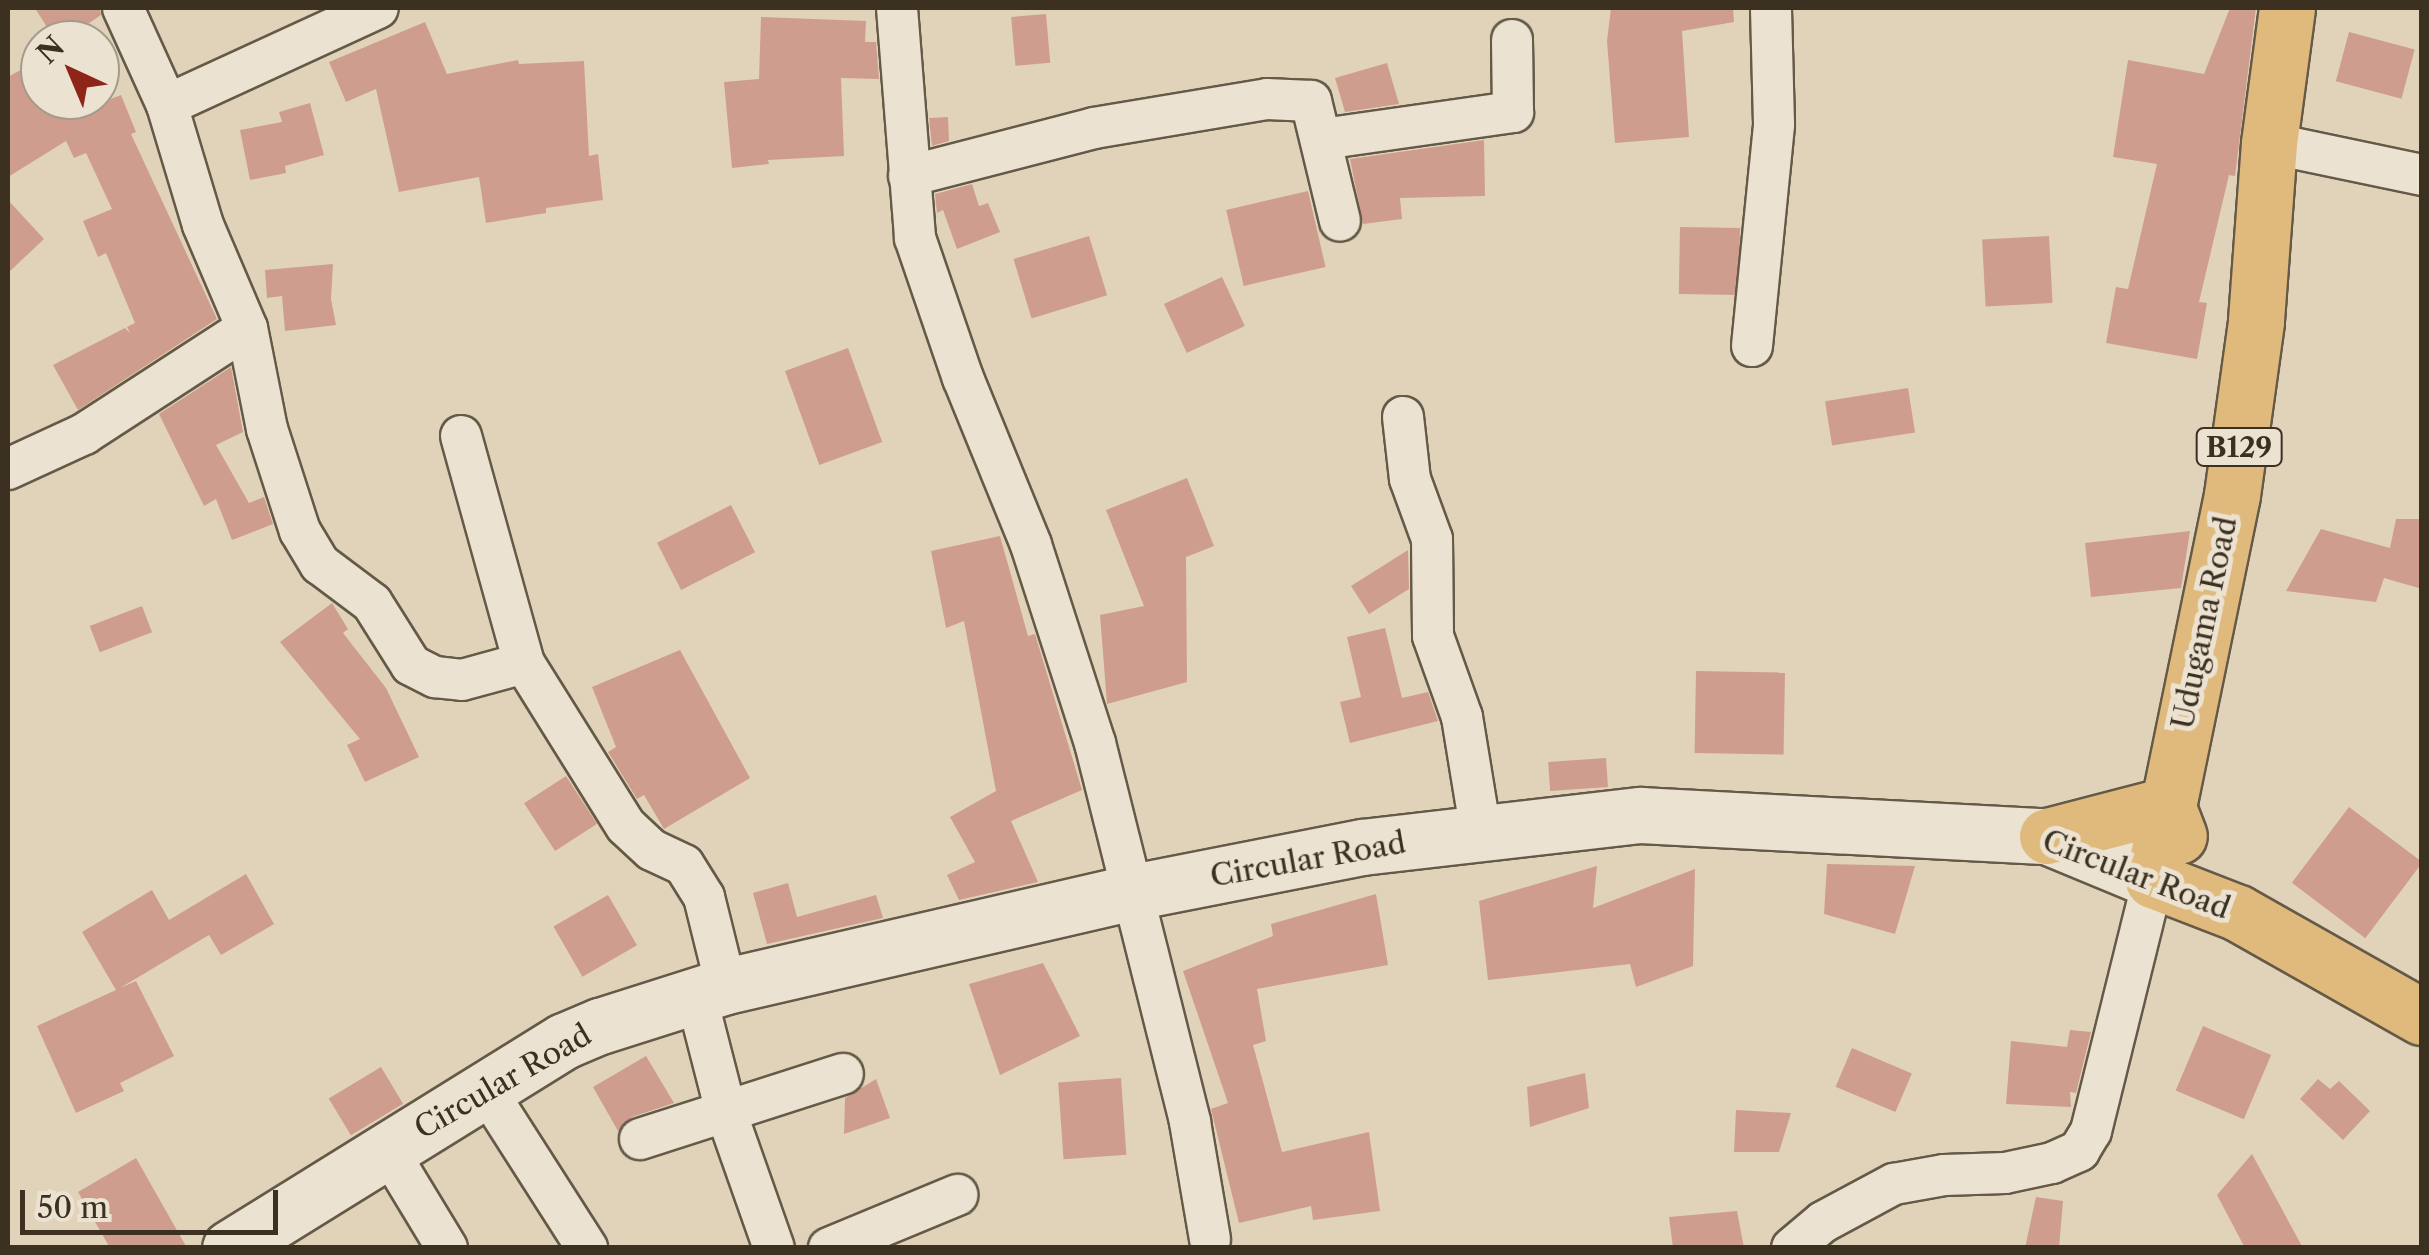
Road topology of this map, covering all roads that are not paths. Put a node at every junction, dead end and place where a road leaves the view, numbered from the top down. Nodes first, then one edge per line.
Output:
1 (122, 8) edge
2 (378, 8) edge
3 (898, 8) edge
4 (1771, 8) edge
5 (2287, 8) edge
6 (1512, 40) dead end
7 (167, 104) junction
8 (1323, 139) junction
9 (2269, 143) junction
10 (909, 176) junction
11 (2422, 176) edge
12 (1340, 220) dead end
13 (247, 328) junction
14 (1752, 346) dead end
15 (1403, 417) dead end
16 (461, 436) dead end
17 (8, 469) edge
18 (524, 663) junction
19 (2167, 804) junction
20 (1481, 833) junction
21 (2046, 836) junction
22 (2153, 880) junction
23 (1133, 892) junction
24 (2238, 913) junction
25 (711, 991) junction
26 (2422, 1017) edge
27 (844, 1074) dead end
28 (486, 1090) junction
29 (726, 1112) junction
30 (640, 1140) dead end
31 (387, 1149) junction
32 (957, 1195) dead end
33 (1210, 1239) dead end
34 (230, 1248) edge
35 (446, 1248) edge
36 (587, 1248) edge
37 (774, 1248) edge
38 (830, 1248) edge
39 (1792, 1248) edge

1 - 7 street
2 - 7 street
3 - 10 street
4 - 14 street
5 - 9 main road, Udugama Road / B129
6 - 8 street
7 - 13 street
8 - 10 street
8 - 12 street
9 - 11 street
9 - 19 main road, Udugama Road / B129
10 - 23 street
13 - 17 street
13 - 18 street
15 - 20 street
16 - 18 street
18 - 25 street
19 - 21 main road
19 - 22 main road, Udugama Road / B129
19 - 24 main road
20 - 21 main road, Circular Road
20 - 23 main road, Circular Road
21 - 22 main road, Circular Road
22 - 24 main road, Circular Road
22 - 39 street
23 - 25 main road, Circular Road
23 - 33 street
24 - 26 main road, Circular Road
25 - 28 main road, Circular Road
25 - 29 street
27 - 29 street
28 - 31 main road, Circular Road
28 - 36 street
29 - 30 street
29 - 37 street
31 - 34 main road, Circular Road
31 - 35 street
32 - 38 street

